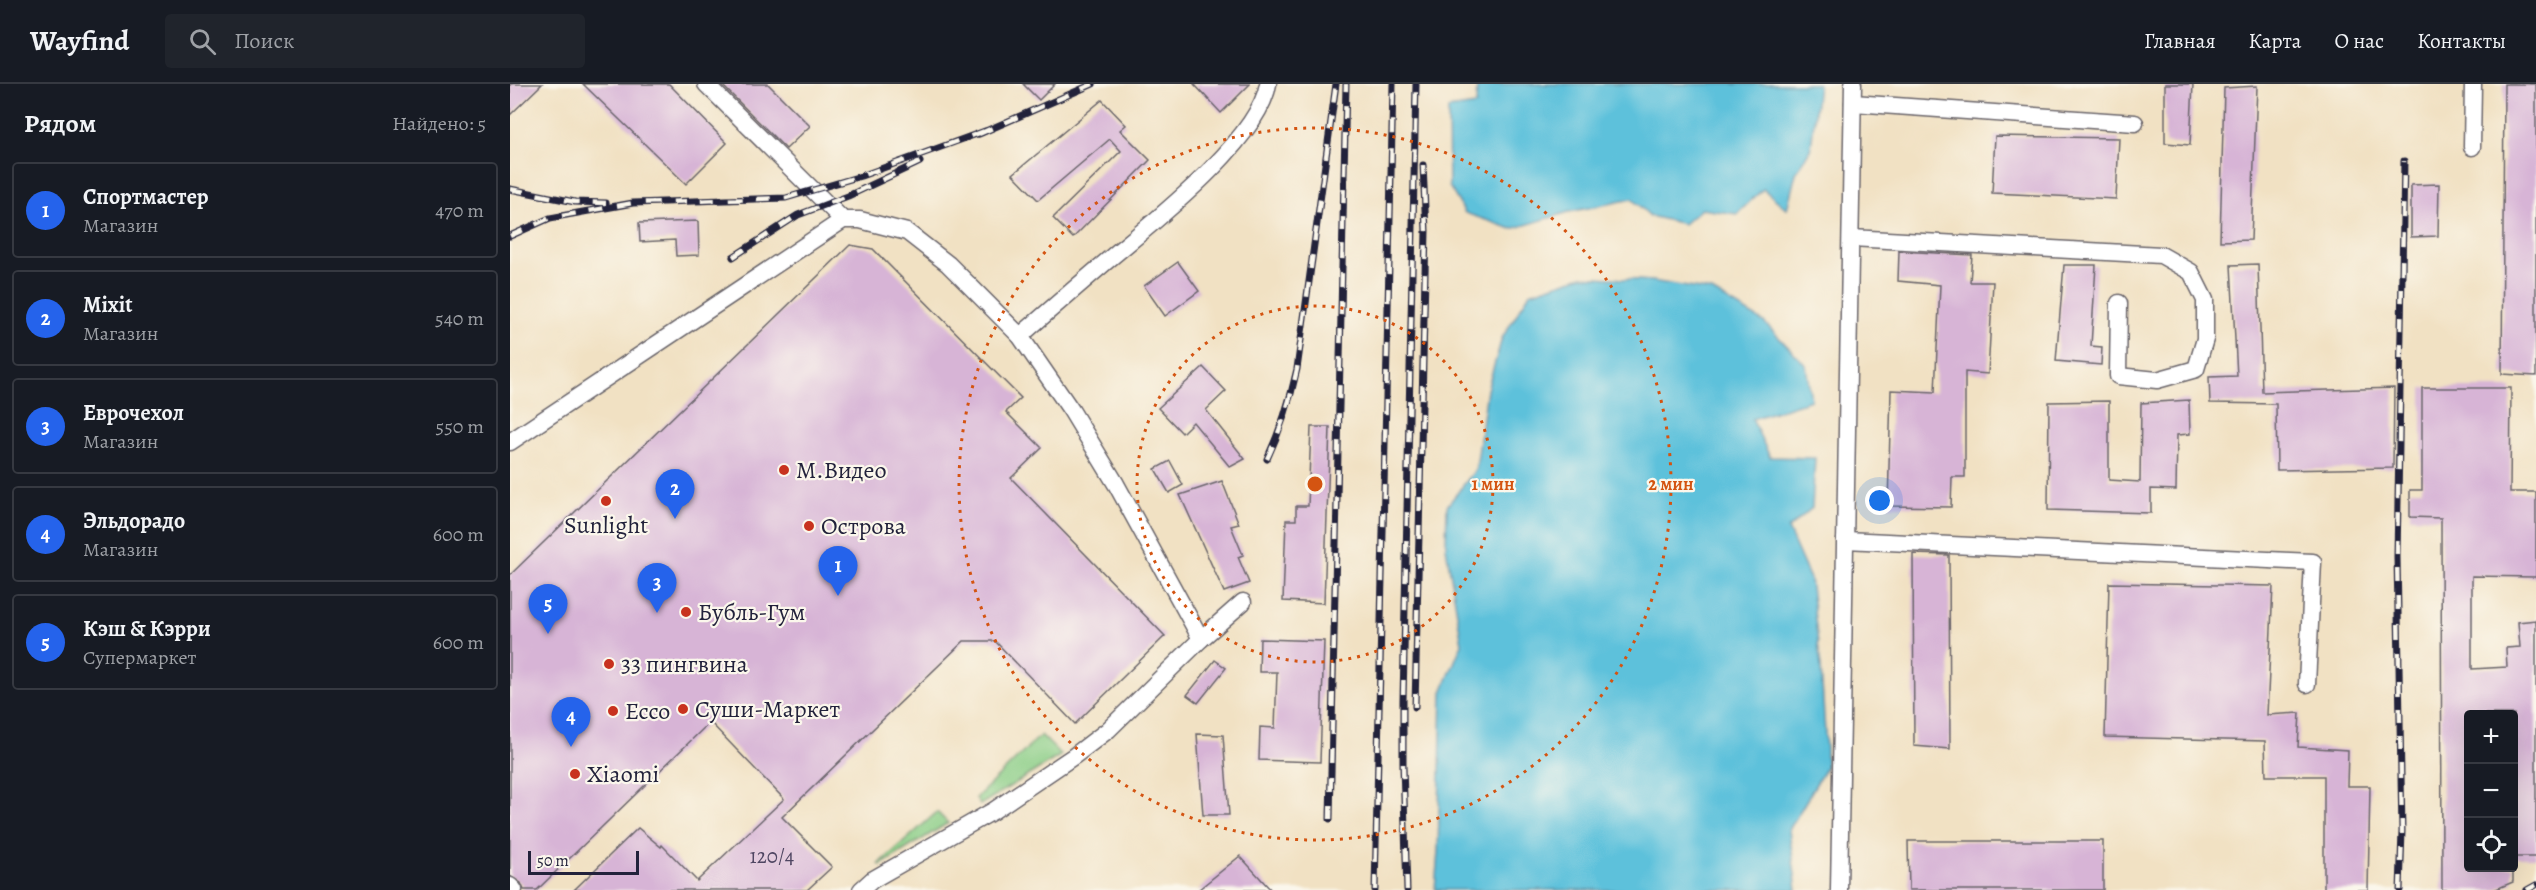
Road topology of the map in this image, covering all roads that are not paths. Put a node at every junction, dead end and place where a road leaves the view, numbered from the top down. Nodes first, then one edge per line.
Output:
1 (706, 84) edge
2 (1268, 84) edge
3 (1853, 84) edge
4 (2473, 84) edge
5 (1853, 103) junction
6 (2135, 123) dead end
7 (2472, 147) dead end
8 (843, 220) junction
9 (1851, 238) junction
10 (2118, 303) dead end
11 (1020, 336) junction
12 (510, 442) edge
13 (1845, 540) junction
14 (1243, 602) dead end
15 (1201, 639) junction
16 (2307, 684) dead end
17 (510, 886) edge
18 (514, 890) edge
19 (861, 890) edge
20 (1839, 890) edge

1 - 8 street
2 - 11 street
3 - 5 street
4 - 7 street
5 - 6 street
5 - 9 street
8 - 11 street
8 - 12 street
9 - 10 street
9 - 13 street
11 - 15 street
13 - 16 street
13 - 20 street
14 - 15 street
15 - 19 street
17 - 18 street

